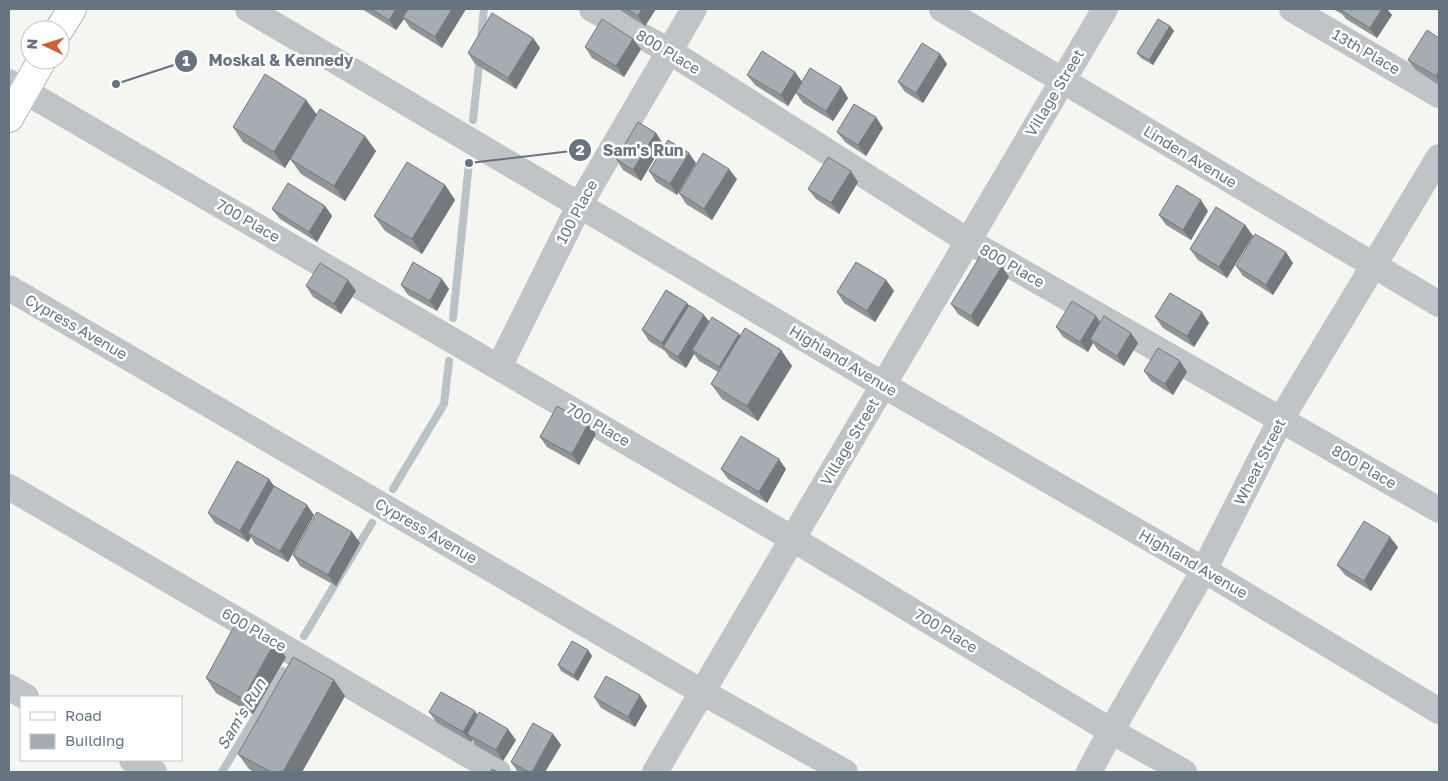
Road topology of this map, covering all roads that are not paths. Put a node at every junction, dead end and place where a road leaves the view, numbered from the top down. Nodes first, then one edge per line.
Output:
1 (72, 9) edge
2 (248, 9) edge
3 (592, 9) edge
4 (694, 9) edge
5 (942, 9) edge
6 (1105, 9) edge
7 (1292, 9) edge
8 (65, 20) edge
9 (669, 51) junction
10 (32, 70) edge
11 (1062, 81) junction
12 (17, 86) edge
13 (1439, 95) edge
14 (9, 118) edge
15 (1439, 157) edge
16 (580, 204) junction
17 (968, 241) junction
18 (1374, 265) junction
19 (9, 288) edge
20 (1439, 304) edge
21 (499, 367) junction
22 (883, 385) junction
23 (1281, 419) junction
24 (9, 487) edge
25 (1439, 510) edge
26 (793, 539) junction
27 (1204, 570) junction
28 (9, 687) edge
29 (702, 692) junction
30 (24, 696) edge
31 (1439, 711) edge
32 (1111, 731) junction
33 (134, 761) edge
34 (154, 772) edge
35 (498, 772) edge
36 (655, 772) edge
37 (845, 772) edge
38 (1089, 772) edge
39 (1184, 772) edge

1 - 8 main road
2 - 16 street, Highland Avenue
3 - 9 street, 800 Place
4 - 9 street, 100 Place
5 - 11 street, Linden Avenue
6 - 11 street, Village Street
7 - 13 street, 13th Place
9 - 16 street, 100 Place
9 - 17 street, 800 Place
10 - 12 main road
11 - 17 street, Village Street
11 - 18 street, Linden Avenue
12 - 14 main road
12 - 21 street, 700 Place
15 - 18 street, Wheat Street
16 - 21 street, 100 Place
16 - 22 street, Highland Avenue
17 - 22 street, Village Street
17 - 23 street, 800 Place
18 - 20 street, Linden Avenue
18 - 23 street, Wheat Street
19 - 29 street, Cypress Avenue
21 - 26 street, 700 Place
22 - 26 street, Village Street
22 - 27 street, Highland Avenue
23 - 25 street, 800 Place
23 - 27 street, Wheat Street
24 - 35 street, 600 Place
26 - 29 street, Village Street
26 - 32 street, 700 Place
27 - 31 street, Highland Avenue
27 - 32 street, Wheat Street
28 - 30 street
29 - 36 street, Village Street
29 - 37 street, Cypress Avenue
32 - 38 street, Wheat Street
32 - 39 street, 700 Place
33 - 34 street

